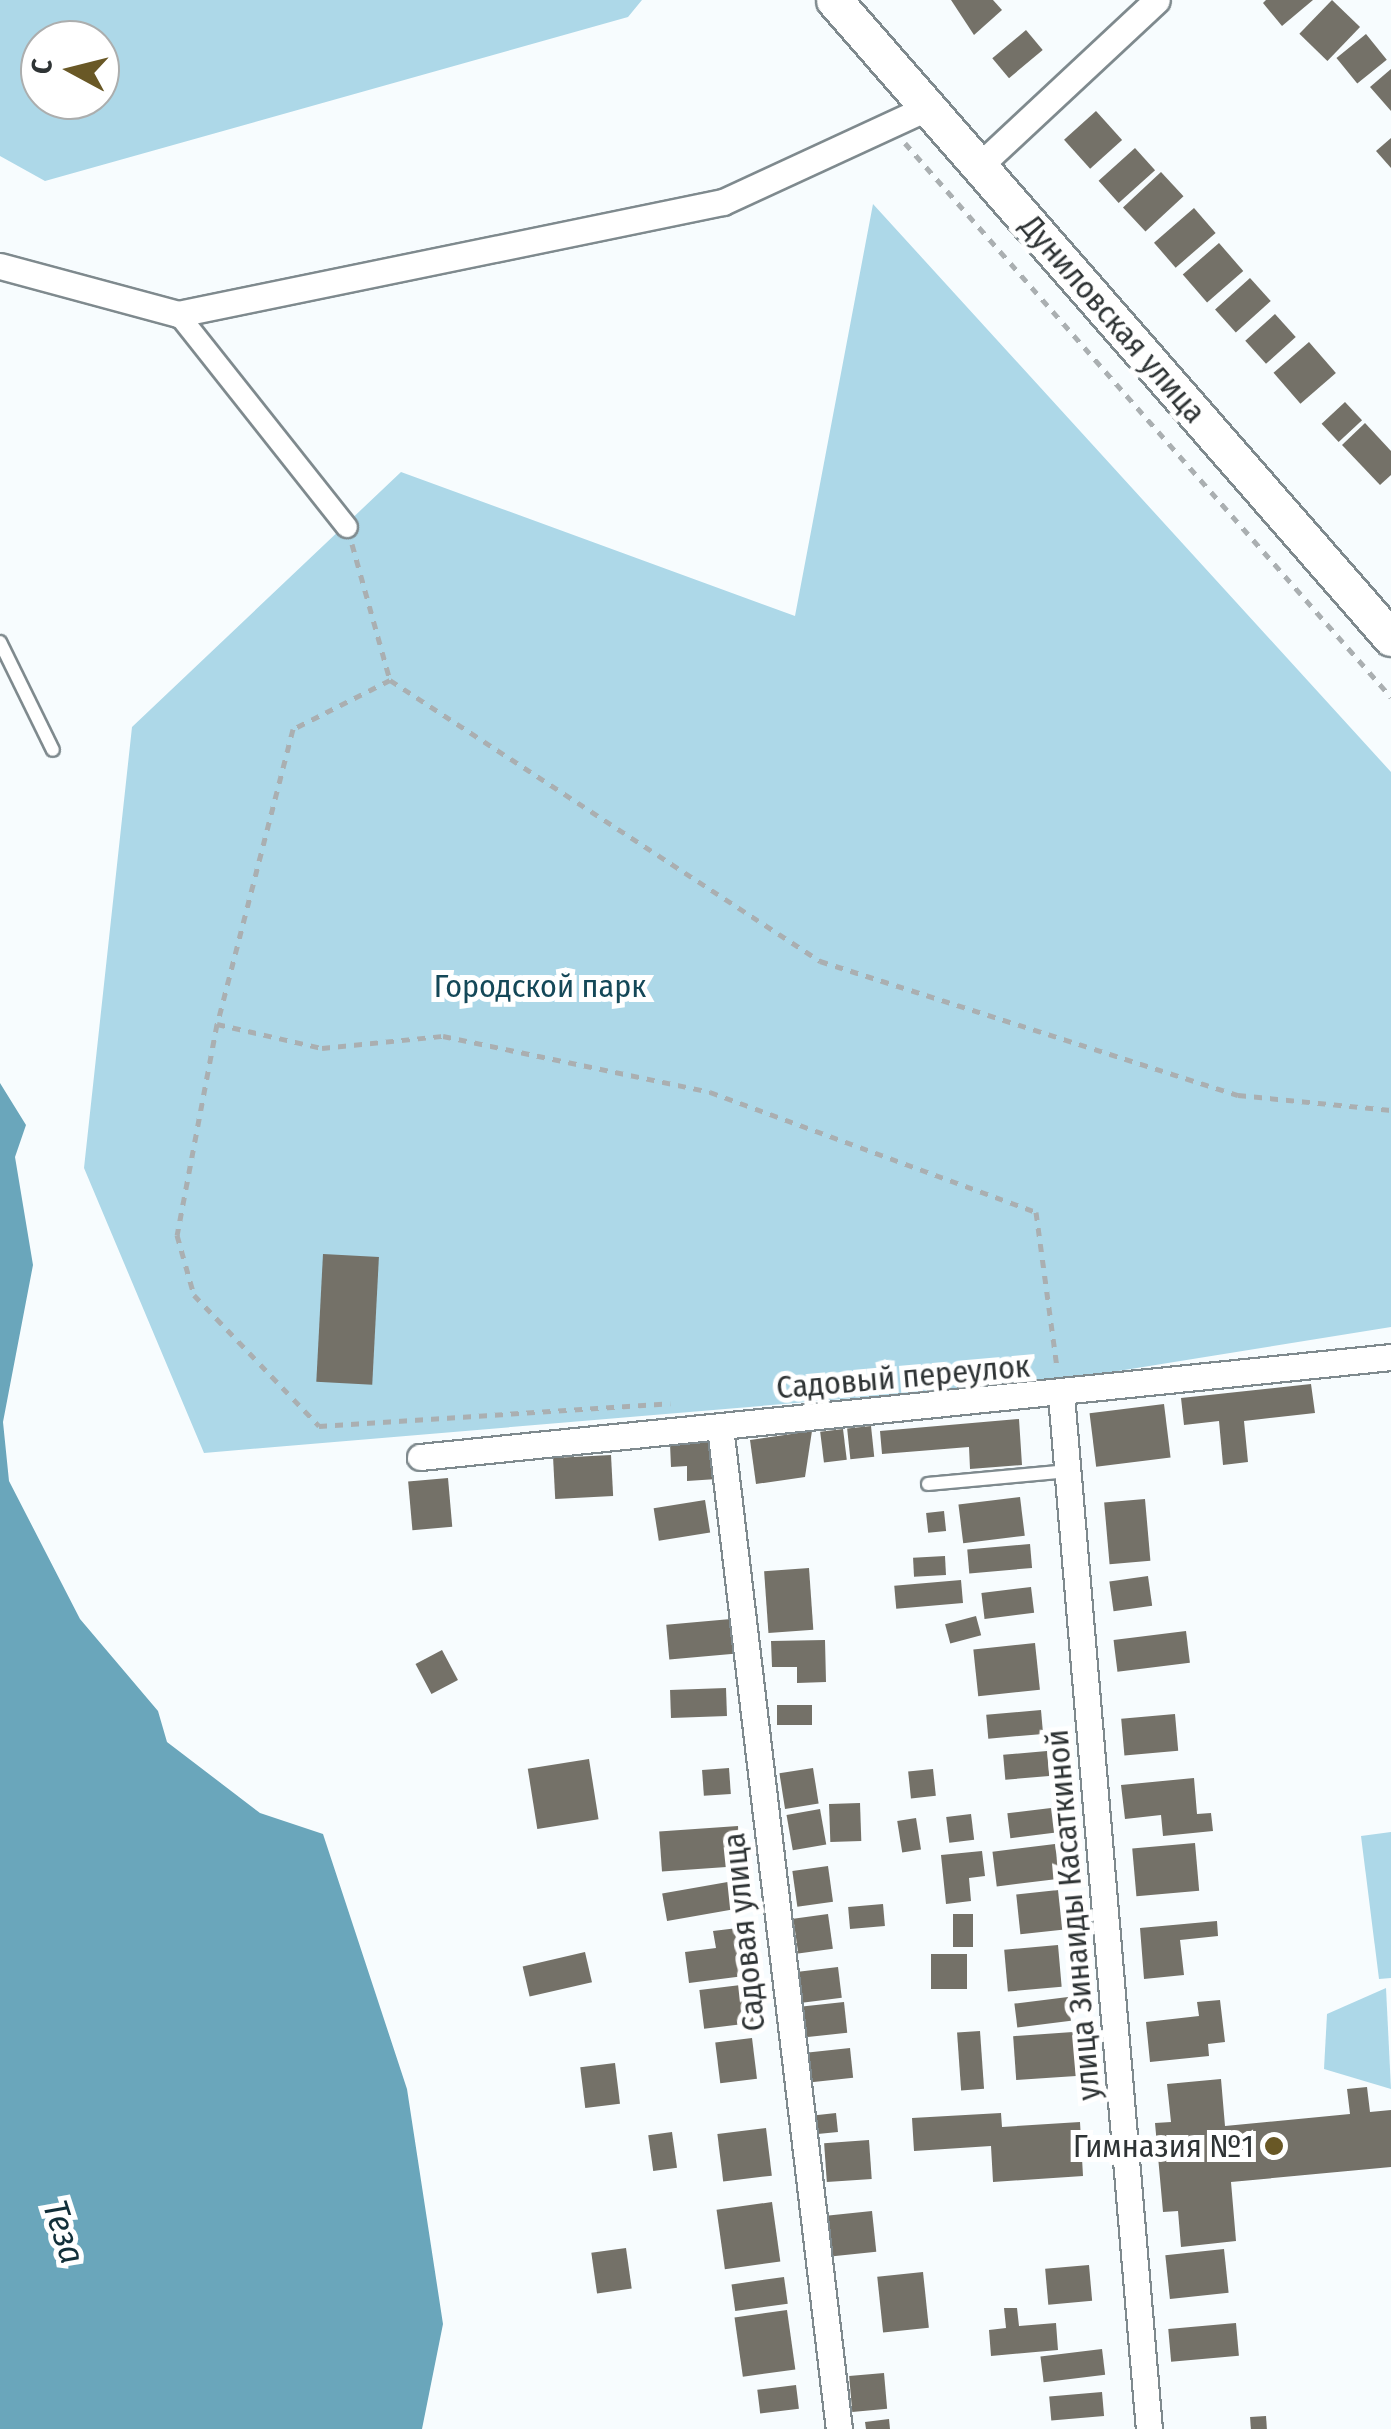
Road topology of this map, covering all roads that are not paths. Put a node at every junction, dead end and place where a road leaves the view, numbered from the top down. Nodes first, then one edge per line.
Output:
1 (834, 0) edge
2 (1157, 0) edge
3 (929, 108) junction
4 (979, 166) junction
5 (0, 266) edge
6 (178, 314) junction
7 (346, 527) road end
8 (1391, 638) edge
9 (0, 642) edge
10 (53, 750) dead end
11 (1391, 1356) edge
12 (1061, 1396) junction
13 (720, 1427) junction
14 (420, 1457) dead end
15 (1068, 1471) junction
16 (928, 1484) dead end
17 (839, 2429) edge
18 (1149, 2429) edge

1 - 3 main road, Дуниловская улица
2 - 4 street
3 - 4 main road, Дуниловская улица
3 - 6 street
4 - 8 main road, Дуниловская улица
5 - 6 street
6 - 7 street
9 - 10 lane
11 - 12 street, Садовый переулок
12 - 13 street, Садовый переулок
12 - 15 street, улица Зинаиды Касаткиной
13 - 14 street, Садовый переулок
13 - 17 street, Садовая улица
15 - 16 lane
15 - 18 street, улица Зинаиды Касаткиной

